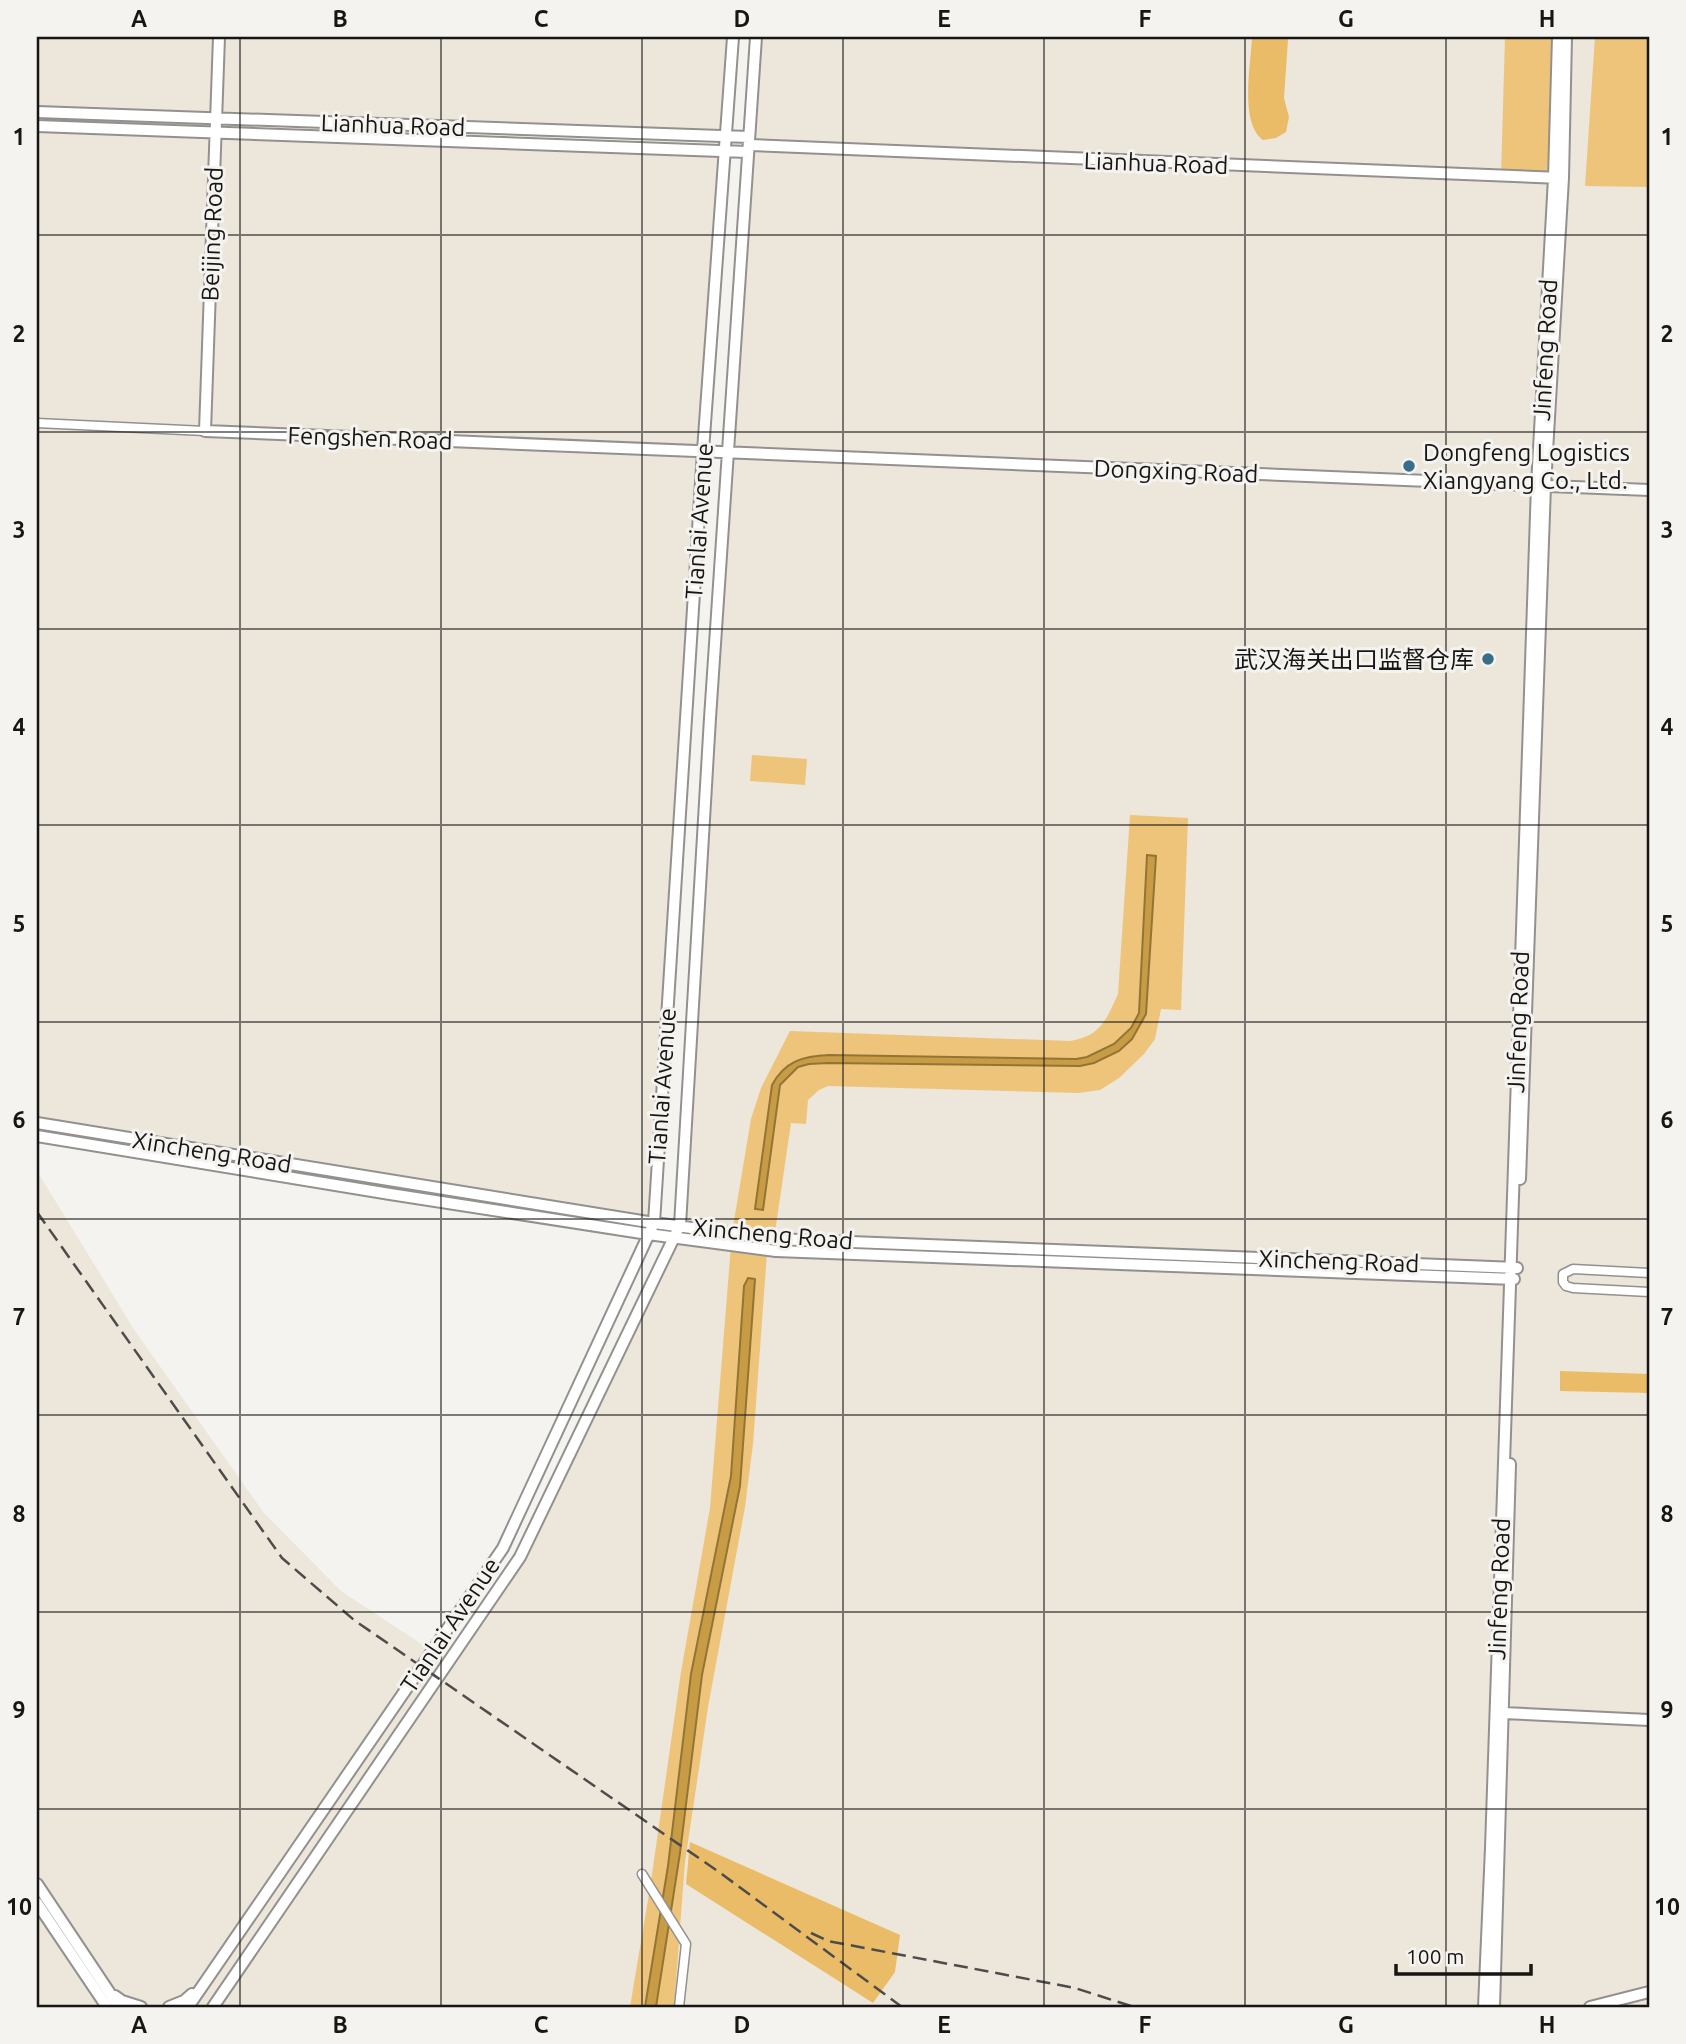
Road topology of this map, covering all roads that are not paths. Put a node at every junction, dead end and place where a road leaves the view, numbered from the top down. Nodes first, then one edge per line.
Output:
1 (219, 37) edge
2 (733, 37) edge
3 (756, 37) edge
4 (1558, 37) edge
5 (1566, 37) edge
6 (37, 112) edge
7 (216, 119) junction
8 (37, 126) edge
9 (216, 133) junction
10 (727, 136) junction
11 (749, 144) junction
12 (726, 151) junction
13 (1558, 178) junction
14 (37, 424) edge
15 (205, 431) junction
16 (703, 451) junction
17 (728, 454) junction
18 (1541, 486) junction
19 (1649, 490) edge
20 (37, 1123) edge
21 (37, 1136) edge
22 (654, 1223) junction
23 (680, 1226) junction
24 (648, 1234) junction
25 (674, 1237) junction
26 (1513, 1273) junction
27 (1649, 1273) edge
28 (1649, 1292) edge
29 (1503, 1713) junction
30 (1649, 1720) edge
31 (642, 1874) dead end
32 (37, 1884) edge
33 (37, 1903) edge
34 (207, 1980) junction
35 (105, 1986) junction
36 (1649, 1992) edge
37 (107, 2007) edge
38 (119, 2007) edge
39 (141, 2007) edge
40 (169, 2007) edge
41 (188, 2007) edge
42 (213, 2007) edge
43 (679, 2007) edge
44 (1484, 2007) edge
45 (1494, 2007) edge
46 (1590, 2007) edge

1 - 7 street, Beijing Road
2 - 10 street, Tianlai Avenue
3 - 11 street, Tianlai Avenue
4 - 13 street, Jinfeng Road
5 - 13 street, Jinfeng Road
6 - 7 street, Lianhua Road
7 - 9 street, Beijing Road
7 - 10 street, Lianhua Road
8 - 9 street, Lianhua Road
9 - 12 street, Lianhua Road
9 - 15 street, Beijing Road
10 - 11 street, Lianhua Road
10 - 12 street, Tianlai Avenue
11 - 12 street, Lianhua Road
11 - 13 street, Lianhua Road
11 - 17 street, Tianlai Avenue
12 - 16 street, Tianlai Avenue
13 - 18 street, Jinfeng Road
14 - 15 street, Fengshen Road
15 - 16 street, Fengshen Road
16 - 17 street, Dongxing Road
16 - 22 street, Tianlai Avenue
17 - 18 street, Dongxing Road
17 - 23 street, Tianlai Avenue
18 - 19 street, Dongxing Road
18 - 26 street, Jinfeng Road
20 - 22 street, Xincheng Road
21 - 24 street, Xincheng Road
22 - 23 street, Xincheng Road
22 - 24 street, Tianlai Avenue
23 - 25 street, Tianlai Avenue
23 - 26 street, Xincheng Road
24 - 25 street, Xincheng Road
24 - 34 street, Tianlai Avenue
25 - 26 street, Xincheng Road
25 - 42 street, Tianlai Avenue
26 - 29 street, Jinfeng Road
26 - 44 street, Jinfeng Road
27 - 28 street
29 - 30 street
29 - 45 street, Jinfeng Road
31 - 43 street
32 - 35 street
33 - 37 street
34 - 40 street
34 - 41 street, Tianlai Avenue
35 - 38 street
35 - 39 street
36 - 46 street

